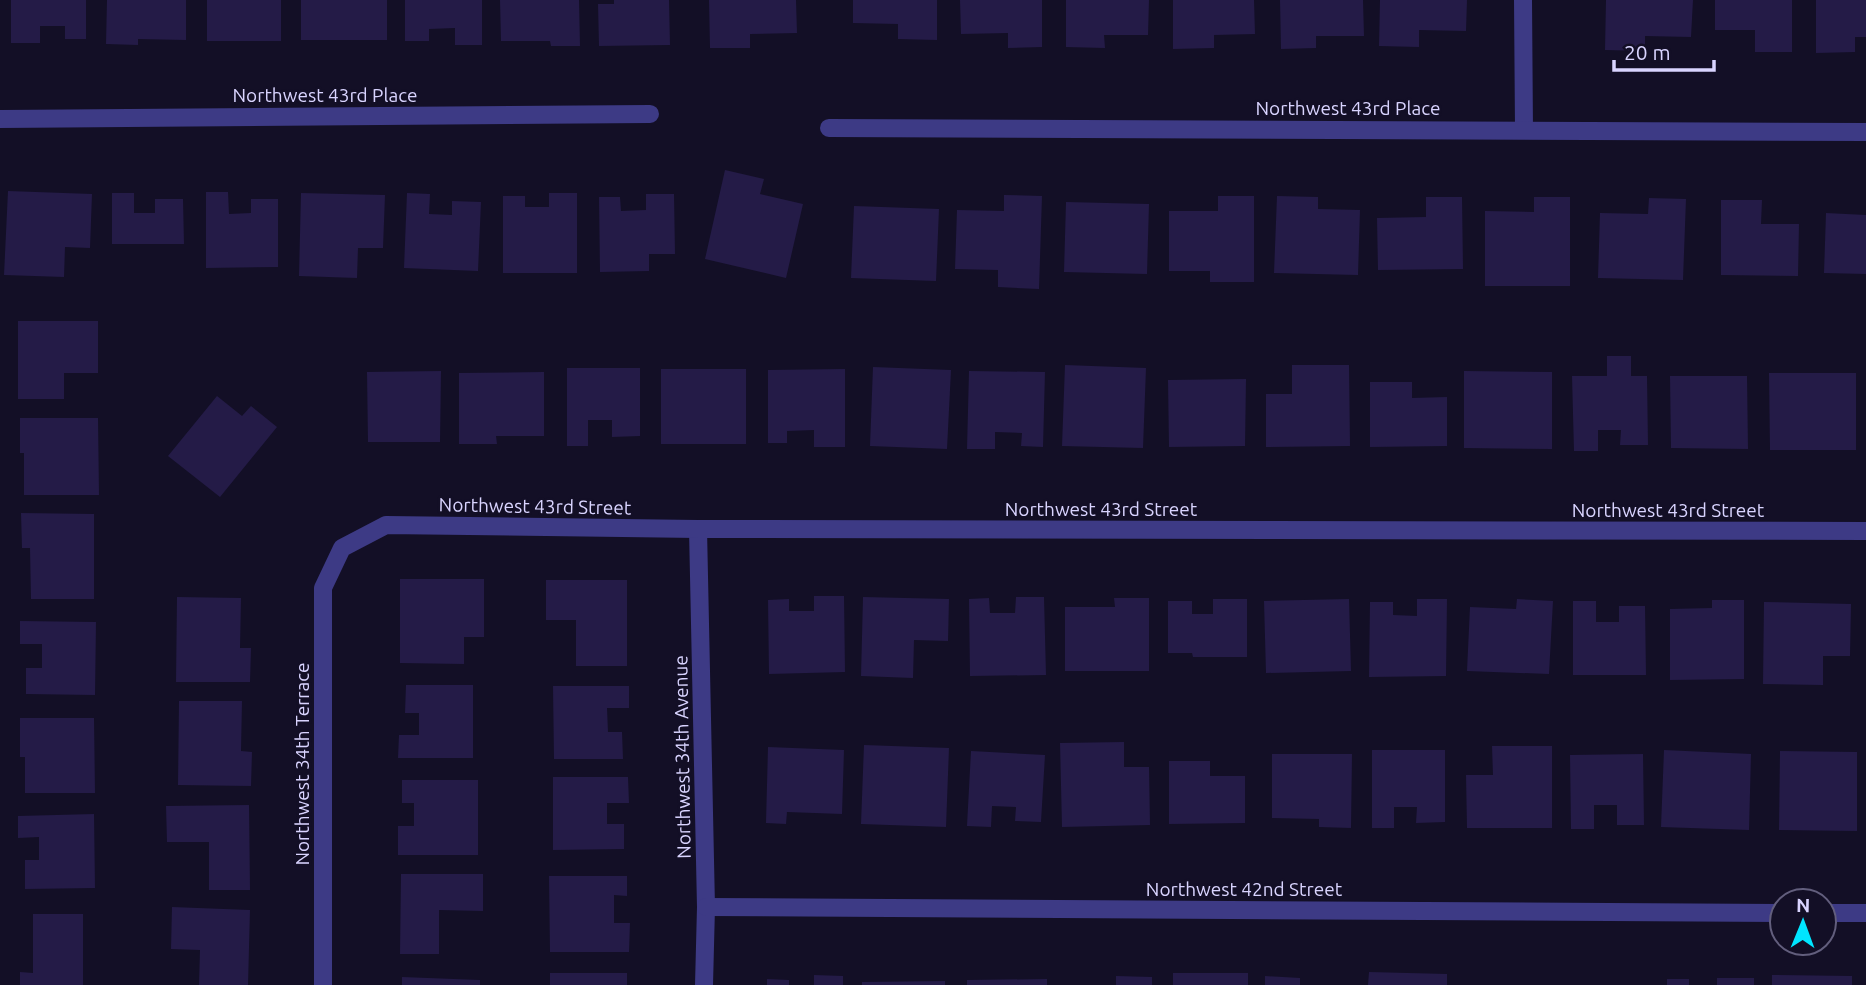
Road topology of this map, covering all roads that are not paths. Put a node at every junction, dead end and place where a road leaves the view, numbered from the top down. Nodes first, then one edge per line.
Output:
1 (1524, 0) edge
2 (650, 114) dead end
3 (0, 119) edge
4 (829, 128) dead end
5 (1524, 130) junction
6 (1866, 132) edge
7 (698, 528) junction
8 (1866, 531) edge
9 (342, 548) joint
10 (706, 907) junction
11 (1768, 913) edge
12 (1838, 913) edge
13 (1866, 913) edge
14 (323, 985) edge
15 (704, 985) edge

1 - 5 street
2 - 3 street, Northwest 43rd Place
4 - 5 street, Northwest 43rd Place
5 - 6 street, Northwest 43rd Place
7 - 8 street, Northwest 43rd Street
7 - 9 street, Northwest 43rd Street
7 - 10 street, Northwest 34th Avenue
9 - 14 street, Northwest 34th Terrace
10 - 11 street, Northwest 42nd Street
10 - 15 street, Northwest 34th Avenue
12 - 13 street

